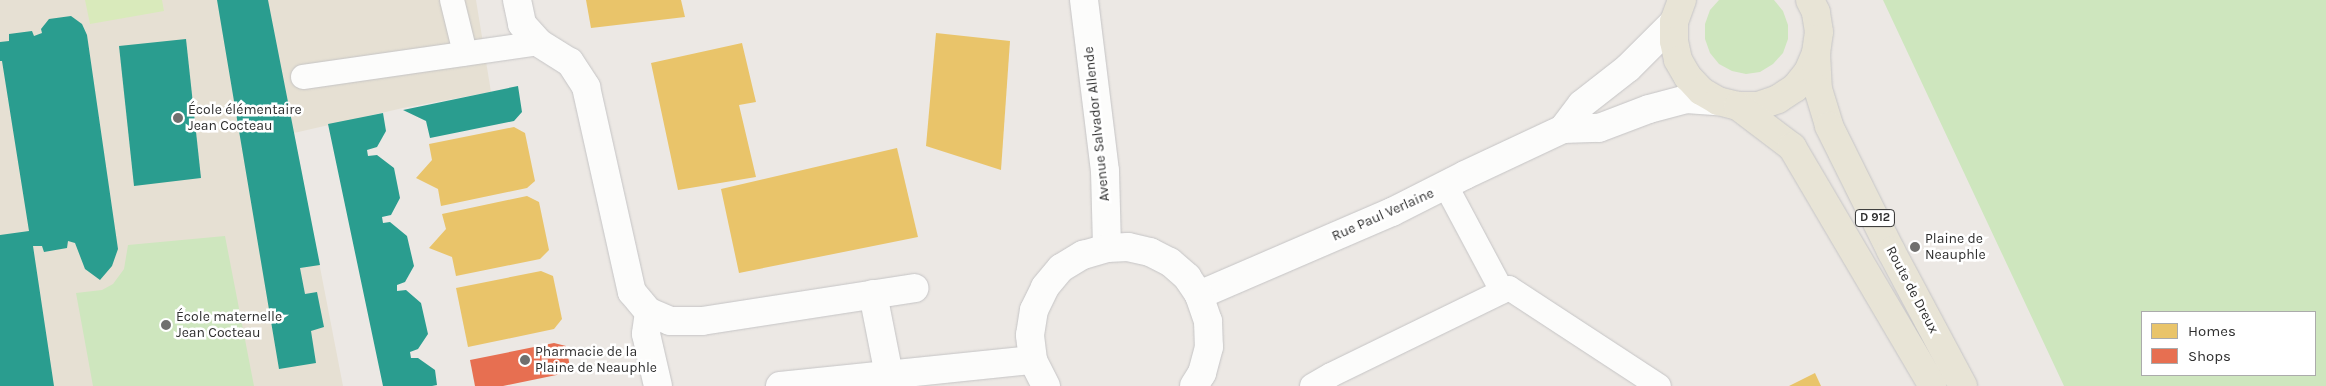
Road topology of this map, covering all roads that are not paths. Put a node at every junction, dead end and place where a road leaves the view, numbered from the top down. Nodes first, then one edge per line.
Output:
1 (452, 0) edge
2 (517, 0) edge
3 (1084, 0) edge
4 (1810, 0) edge
5 (1679, 6) edge
6 (539, 43) junction
7 (465, 53) junction
8 (1816, 53) junction
9 (303, 77) dead end
10 (1728, 103) junction
11 (1563, 129) junction
12 (1446, 186) junction
13 (1107, 248) junction
14 (914, 288) dead end
15 (1502, 291) junction
16 (874, 294) junction
17 (1199, 295) junction
18 (649, 312) junction
19 (1033, 360) junction
20 (889, 375) junction
21 (658, 386) edge
22 (780, 386) edge
23 (1046, 386) edge
24 (1194, 386) edge
25 (1312, 386) edge
26 (1659, 386) edge
27 (1933, 386) edge
28 (1963, 386) edge

1 - 7 lane
2 - 6 street
3 - 13 street, Avenue Salvador Allende
4 - 8 main road
5 - 10 main road, Route de Dreux
5 - 11 street, Rue Paul Verlaine
6 - 7 lane
6 - 18 street
7 - 9 lane
8 - 10 main road
8 - 28 main road, Route de Dreux / D 912
10 - 11 street, Rue Paul Verlaine
10 - 27 main road, Route de Dreux / D 912
11 - 12 street, Rue Paul Verlaine
12 - 15 lane
12 - 17 street, Rue Paul Verlaine
13 - 17 street
13 - 19 street
14 - 16 street
15 - 25 lane
15 - 26 lane
16 - 18 street
16 - 20 street
17 - 24 street
18 - 21 street
19 - 20 street
19 - 23 street
20 - 22 street

